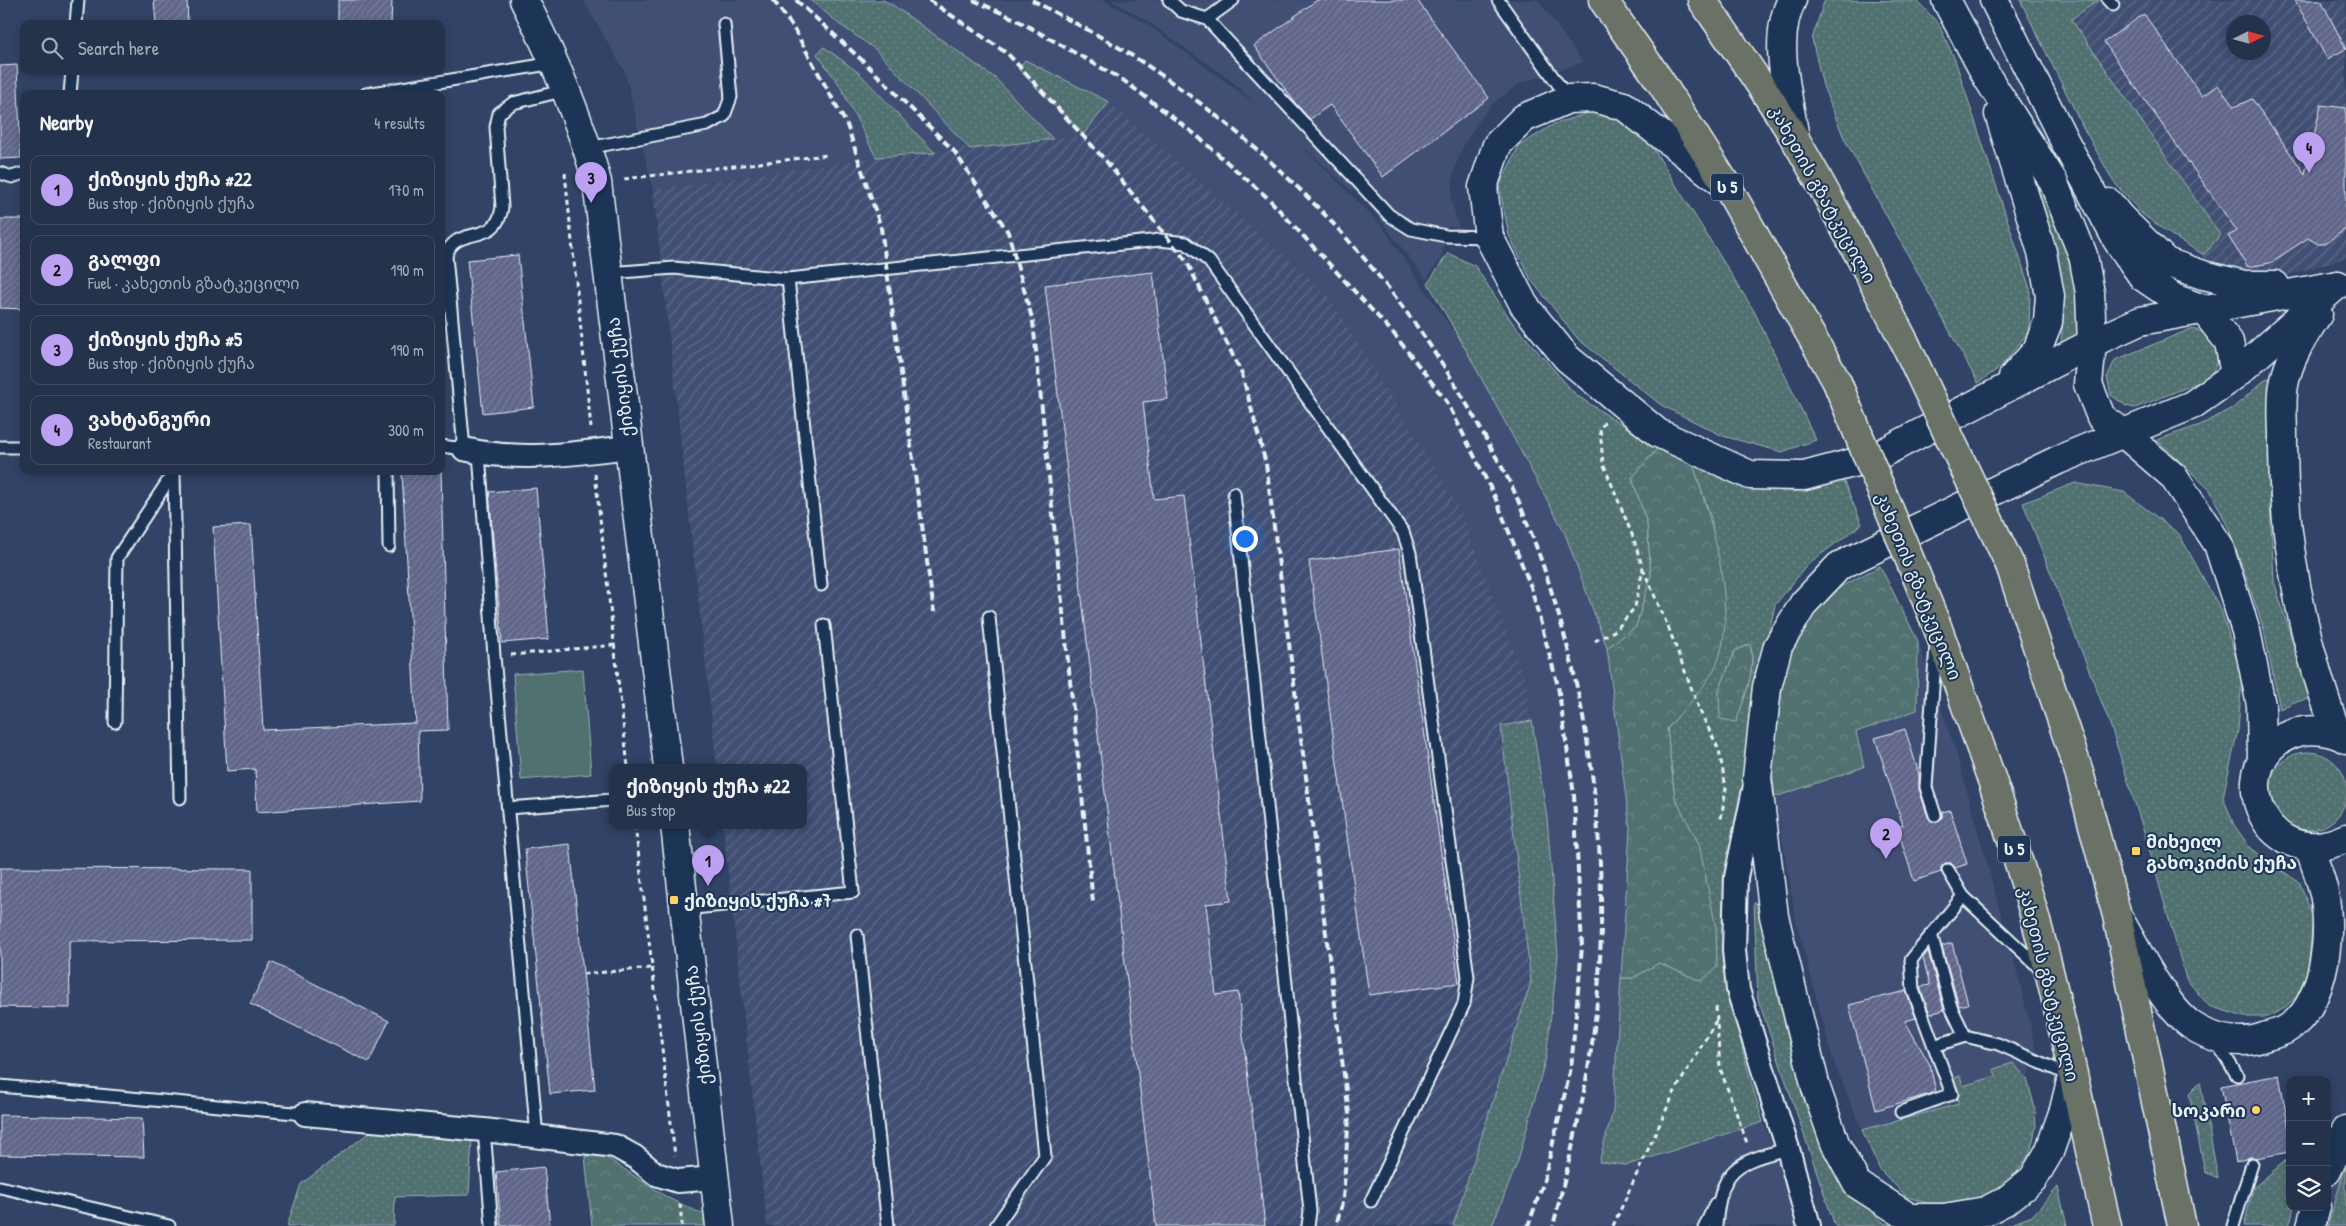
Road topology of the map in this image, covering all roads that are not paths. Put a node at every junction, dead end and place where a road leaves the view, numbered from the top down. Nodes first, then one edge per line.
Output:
1 (78, 0) edge
2 (524, 0) edge
3 (1169, 0) edge
4 (1233, 0) edge
5 (1498, 0) edge
6 (1603, 0) edge
7 (1702, 0) edge
8 (1792, 0) edge
9 (1946, 0) edge
10 (1994, 0) edge
11 (1207, 19) junction
12 (76, 20) edge
13 (724, 24) dead end
14 (556, 63) junction
15 (72, 75) edge
16 (1988, 77) junction
17 (429, 89) edge
18 (70, 90) edge
19 (416, 90) edge
20 (566, 90) junction
21 (1568, 98) junction
22 (1795, 139) junction
23 (588, 148) junction
24 (2078, 164) junction
25 (0, 173) edge
26 (20, 174) edge
27 (1727, 186) junction
28 (1488, 237) junction
29 (608, 273) junction
30 (788, 279) junction
31 (2341, 284) edge
32 (2203, 310) junction
33 (2092, 343) junction
34 (2235, 375) junction
35 (2001, 390) junction
36 (2122, 432) junction
37 (0, 447) edge
38 (20, 447) edge
39 (445, 447) edge
40 (628, 447) junction
41 (471, 451) junction
42 (172, 475) edge
43 (174, 475) edge
44 (388, 475) edge
45 (1234, 493) dead end
46 (389, 546) dead end
47 (820, 585) dead end
48 (989, 617) dead end
49 (824, 625) dead end
50 (1937, 626) junction
51 (115, 722) dead end
52 (2344, 737) edge
53 (2262, 760) junction
54 (668, 764) edge
55 (1757, 778) junction
56 (180, 798) dead end
57 (609, 800) edge
58 (508, 808) junction
59 (1935, 814) dead end
60 (675, 829) edge
61 (2346, 839) edge
62 (2309, 848) junction
63 (1948, 870) dead end
64 (1963, 896) junction
65 (684, 909) junction
66 (2117, 916) junction
67 (1931, 934) junction
68 (857, 935) dead end
69 (2051, 978) junction
70 (2212, 1035) junction
71 (1965, 1036) junction
72 (1934, 1046) junction
73 (2237, 1075) dead end
74 (2072, 1077) junction
75 (0, 1086) edge
76 (1901, 1112) dead end
77 (305, 1114) joint
78 (484, 1130) junction
79 (2346, 1130) edge
80 (537, 1137) junction
81 (1788, 1149) junction
82 (2252, 1164) dead end
83 (2329, 1166) edge
84 (715, 1178) junction
85 (0, 1187) edge
86 (1719, 1196) junction
87 (1371, 1201) dead end
88 (2315, 1211) edge
89 (169, 1226) edge
90 (492, 1226) edge
91 (720, 1226) edge
92 (888, 1226) edge
93 (996, 1226) edge
94 (1308, 1226) edge
95 (1705, 1226) edge
96 (1716, 1226) edge
97 (1809, 1226) edge
98 (2107, 1226) edge
99 (2182, 1226) edge
100 (2233, 1226) edge
101 (2311, 1226) edge

1 - 12 lane
2 - 14 main road, ქიზიყის ქუჩა
3 - 11 lane
4 - 11 lane
5 - 21 lane
6 - 27 highway, კახეთის გზატკეცილი / ს 5
7 - 22 highway, კახეთის გზატკეცილი
8 - 22 main road
9 - 16 main road
10 - 24 main road
11 - 28 lane
13 - 23 lane
14 - 17 lane
14 - 20 main road, ქიზიყის ქუჩა
15 - 18 lane
16 - 33 main road
16 - 35 main road
17 - 19 lane
20 - 23 main road, ქიზიყის ქუჩა
20 - 41 lane
21 - 27 main road
21 - 28 main road
22 - 66 highway, კახეთის გზატკეცილი, bridge
23 - 29 main road, ქიზიყის ქუჩა
24 - 31 main road
24 - 32 main road
25 - 26 lane
27 - 50 highway, კახეთის გზატკეცილი / ს 5, bridge
28 - 35 main road
29 - 30 lane
29 - 40 main road, ქიზიყის ქუჩა
30 - 47 lane
30 - 87 lane
31 - 32 main road
31 - 34 main road
31 - 52 main road
32 - 33 main road
32 - 34 main road
33 - 35 main road
33 - 36 main road
34 - 36 main road
36 - 53 main road
36 - 55 main road
37 - 38 lane
39 - 41 lane
40 - 41 street
40 - 54 main road, ქიზიყის ქუჩა
41 - 58 lane
42 - 51 lane
43 - 56 lane
44 - 46 lane
45 - 94 lane
48 - 93 lane
49 - 65 lane
50 - 59 lane
50 - 69 highway, კახეთის გზატკეცილი / ს 5
52 - 53 main road
53 - 62 main road
55 - 74 main road
55 - 81 street
57 - 58 lane
58 - 80 lane
60 - 65 main road, ქიზიყის ქუჩა
61 - 62 main road
62 - 70 main road
63 - 64 lane
64 - 67 lane
64 - 69 lane
65 - 84 main road, ქიზიყის ქუჩა
66 - 70 main road
66 - 99 highway, კახეთის გზატკეცილი
67 - 71 lane
67 - 72 lane
68 - 92 lane
69 - 74 highway, კახეთის გზატკეცილი / ს 5
70 - 73 lane
71 - 72 lane
71 - 74 lane
72 - 76 lane
74 - 98 highway, კახეთის გზატკეცილი / ს 5
75 - 77 lane
77 - 78 street
78 - 80 street
78 - 90 lane
79 - 83 main road
80 - 84 street
81 - 86 lane
81 - 97 street
82 - 100 lane
84 - 91 main road, ქიზიყის ქუჩა
85 - 89 lane
86 - 95 lane
86 - 96 lane
88 - 101 main road

